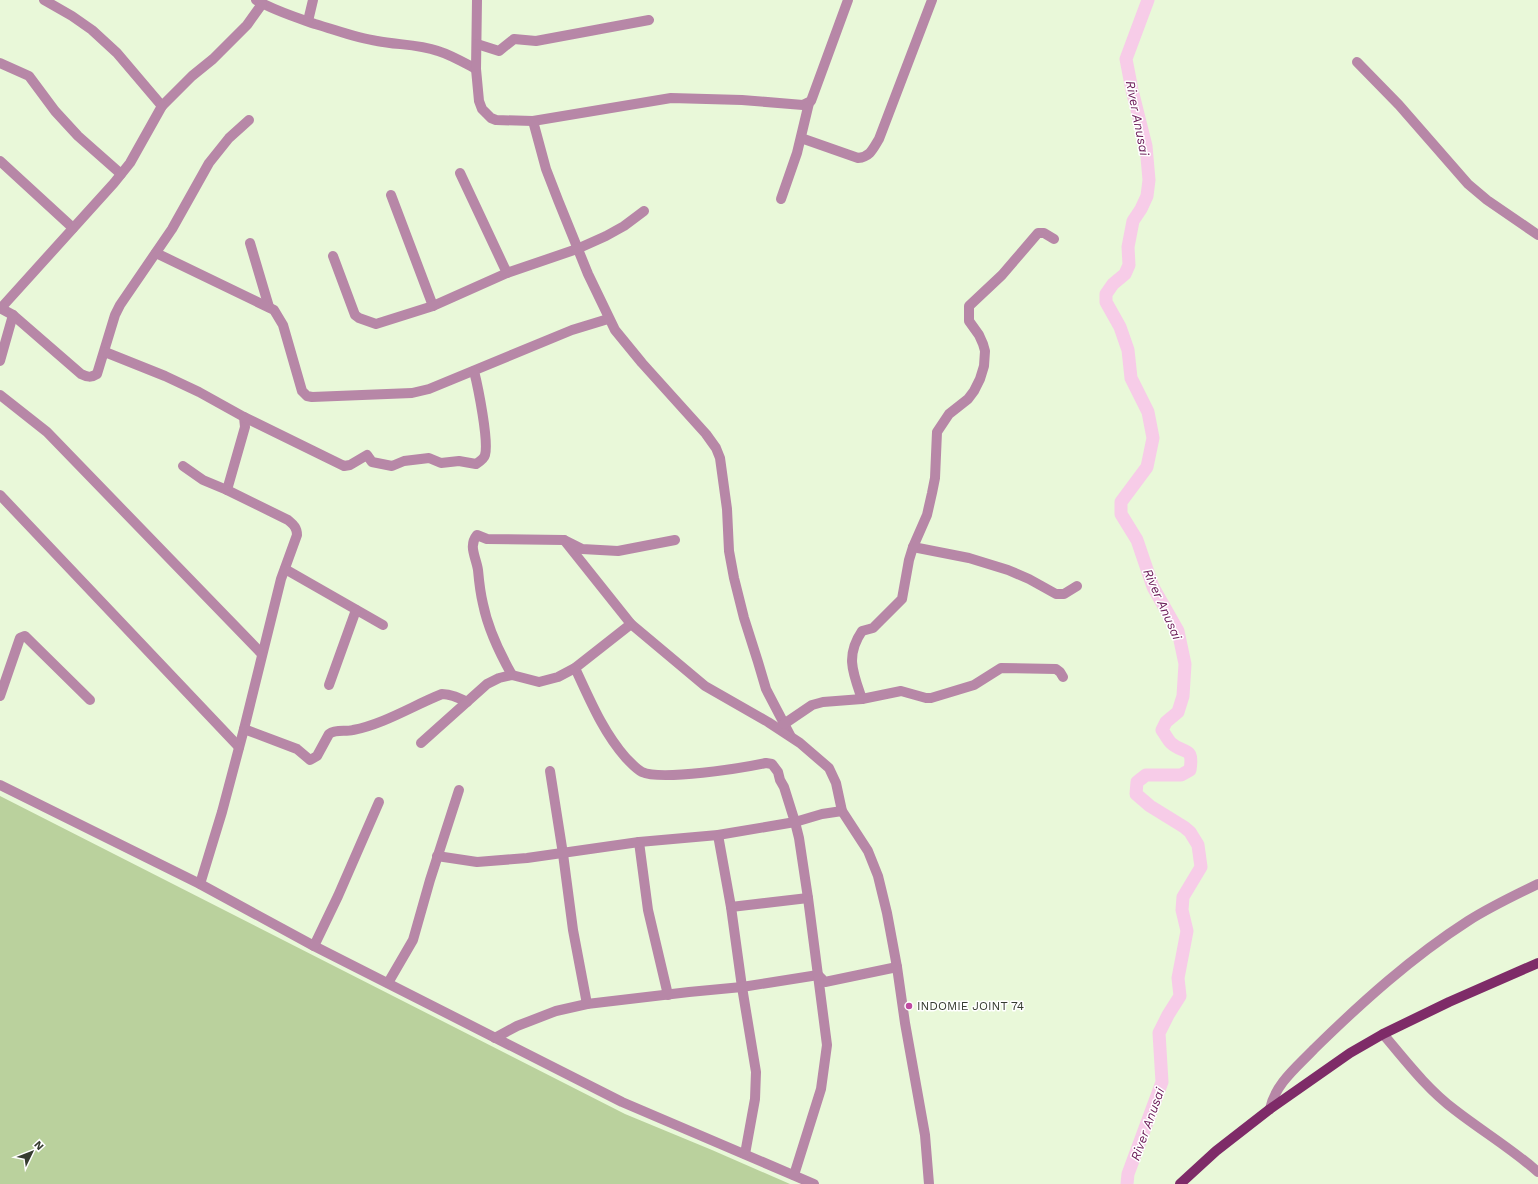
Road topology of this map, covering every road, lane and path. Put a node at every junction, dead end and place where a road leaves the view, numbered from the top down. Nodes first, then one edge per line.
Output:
1 (44, 0) edge
2 (313, 0) edge
3 (477, 0) edge
4 (848, 0) edge
5 (932, 0) edge
6 (259, 2) edge
7 (649, 20) dead end
8 (308, 21) junction
9 (476, 44) junction
10 (1357, 62) dead end
11 (0, 63) edge
12 (476, 69) junction
13 (809, 103) junction
14 (162, 106) junction
15 (249, 120) dead end
16 (533, 121) junction
17 (800, 138) junction
18 (0, 161) edge
19 (460, 173) dead end
20 (121, 174) junction
21 (391, 195) dead end
22 (781, 199) dead end
23 (644, 210) dead end
24 (73, 228) junction
25 (1538, 235) edge
26 (1054, 239) dead end
27 (250, 243) dead end
28 (577, 249) junction
29 (156, 253) junction
30 (333, 256) dead end
31 (507, 273) junction
32 (433, 306) junction
33 (270, 307) junction
34 (1, 308) edge
35 (13, 315) junction
36 (608, 319) junction
37 (105, 352) junction
38 (0, 361) edge
39 (474, 371) junction
40 (0, 396) edge
41 (244, 418) junction
42 (183, 466) dead end
43 (227, 490) junction
44 (0, 495) edge
45 (564, 540) junction
46 (675, 540) dead end
47 (913, 547) junction
48 (285, 569) junction
49 (1077, 586) dead end
50 (356, 610) junction
51 (631, 624) junction
52 (383, 625) dead end
53 (262, 654) junction
54 (575, 668) junction
55 (512, 675) junction
56 (1063, 677) dead end
57 (329, 685) dead end
58 (0, 696) edge
59 (862, 699) junction
60 (90, 700) dead end
61 (467, 702) junction
62 (784, 724) junction
63 (244, 729) junction
64 (791, 737) junction
65 (420, 743) dead end
66 (239, 747) junction
67 (550, 771) dead end
68 (0, 785) edge
69 (459, 790) dead end
70 (379, 802) dead end
71 (842, 811) junction
72 (795, 822) junction
73 (718, 835) junction
74 (639, 842) junction
75 (564, 854) junction
76 (437, 856) junction
77 (200, 884) junction
78 (1538, 884) edge
79 (808, 898) junction
80 (731, 907) junction
81 (314, 946) junction
82 (1538, 963) edge
83 (897, 967) junction
84 (818, 975) junction
85 (388, 983) junction
86 (742, 987) junction
87 (668, 995) junction
88 (587, 1004) junction
89 (1383, 1034) junction
90 (495, 1038) junction
91 (1270, 1109) junction
92 (745, 1154) junction
93 (1538, 1172) edge
94 (794, 1175) junction
95 (814, 1184) edge
96 (929, 1184) edge
97 (1180, 1184) edge

1 - 14 street
2 - 8 street
3 - 9 street
4 - 13 street
5 - 17 street
6 - 8 street
6 - 14 street
7 - 9 street
8 - 12 street
9 - 12 street
10 - 25 street
11 - 20 street
12 - 16 street
13 - 16 street
13 - 17 street
14 - 20 street
15 - 29 street
16 - 28 street
17 - 22 street
18 - 24 street
19 - 31 street
20 - 24 street
21 - 32 street
23 - 28 street
24 - 34 street
26 - 47 street
27 - 33 street
28 - 31 street
28 - 36 street
29 - 33 street
29 - 37 street
30 - 32 street
31 - 32 street
33 - 39 street
34 - 35 street
35 - 37 street
35 - 38 street
36 - 39 street
36 - 62 street
37 - 41 street
39 - 41 street
40 - 53 street
41 - 43 street
42 - 43 street
43 - 48 street
44 - 66 street
45 - 46 street
45 - 51 street
45 - 55 street
47 - 49 street
47 - 59 street
48 - 50 street
48 - 53 street
50 - 52 street
50 - 57 street
51 - 54 street
51 - 64 street
53 - 63 street
54 - 55 street
54 - 72 street
55 - 61 street
56 - 59 street
58 - 60 street
59 - 62 street
61 - 63 street
61 - 65 street
62 - 64 street
63 - 66 street
64 - 71 street
66 - 77 street
67 - 75 street
68 - 77 street
69 - 76 street
70 - 81 street
71 - 72 street
71 - 83 street
72 - 73 street
72 - 79 street
73 - 74 street
73 - 80 street
74 - 75 street
74 - 87 street
75 - 76 street
75 - 88 street
76 - 85 street
77 - 81 street
78 - 91 street
79 - 80 street
79 - 84 street
80 - 86 street
81 - 85 street
82 - 89 main road
83 - 84 street
83 - 96 street
84 - 86 street
84 - 94 street
85 - 90 street
86 - 87 street
86 - 92 street
87 - 88 street
88 - 90 street
89 - 91 main road
89 - 93 street
90 - 92 street
91 - 97 main road
92 - 94 street
94 - 95 street

